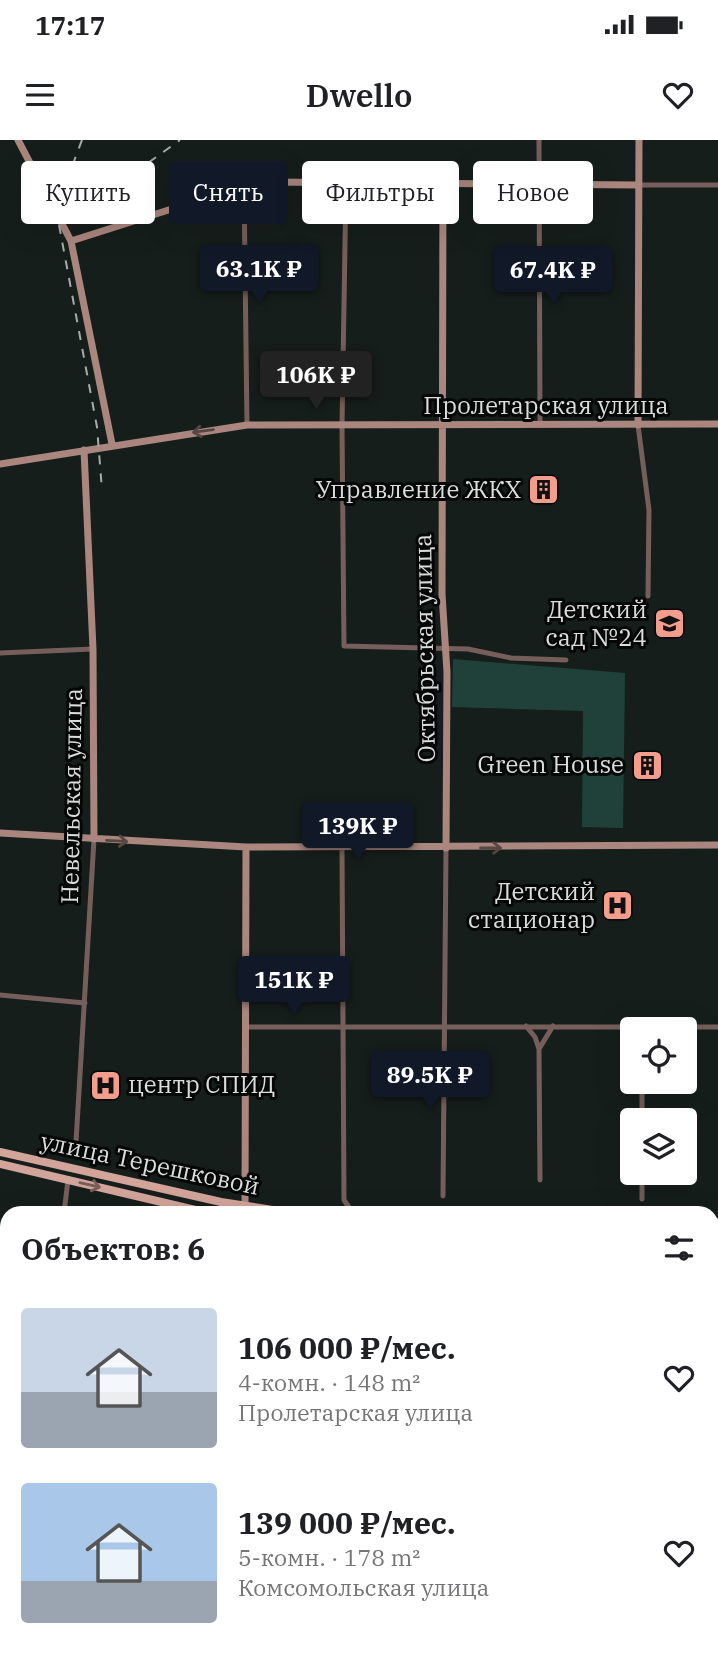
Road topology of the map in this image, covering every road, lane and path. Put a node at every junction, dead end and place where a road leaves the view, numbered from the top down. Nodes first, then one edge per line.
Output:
1 (18, 140) edge
2 (539, 140) edge
3 (639, 140) edge
4 (539, 161) edge
5 (593, 185) edge
6 (639, 185) junction
7 (718, 185) edge
8 (169, 210) edge
9 (244, 224) edge
10 (345, 224) edge
11 (443, 224) edge
12 (539, 224) edge
13 (71, 241) junction
14 (718, 424) edge
15 (247, 425) junction
16 (540, 425) junction
17 (638, 425) junction
18 (342, 426) junction
19 (443, 426) junction
20 (112, 444) junction
21 (84, 450) junction
22 (0, 464) edge
23 (648, 596) dead end
24 (93, 649) junction
25 (445, 649) junction
26 (0, 653) edge
27 (566, 660) dead end
28 (0, 834) edge
29 (94, 839) junction
30 (718, 845) edge
31 (246, 847) junction
32 (342, 848) junction
33 (446, 848) junction
34 (0, 995) edge
35 (85, 1003) junction
36 (526, 1026) junction
37 (553, 1026) junction
38 (245, 1027) junction
39 (443, 1027) junction
40 (697, 1027) edge
41 (718, 1027) edge
42 (620, 1028) edge
43 (343, 1029) junction
44 (539, 1049) junction
45 (76, 1142) dead end
46 (0, 1152) edge
47 (0, 1164) edge
48 (68, 1180) junction
49 (540, 1180) dead end
50 (642, 1185) edge
51 (443, 1196) dead end
52 (642, 1199) dead end
53 (65, 1206) edge
54 (178, 1206) edge
55 (232, 1206) edge
56 (245, 1206) edge
57 (348, 1206) edge

1 - 13 street
2 - 4 street
3 - 6 street
5 - 6 street
6 - 7 street
6 - 17 street
8 - 13 street
9 - 15 street
10 - 18 street
11 - 19 street, Октябрьская улица
12 - 16 street
13 - 20 street
14 - 17 street, Пролетарская улица
15 - 18 street, Пролетарская улица
15 -> 20 street, Пролетарская улица
16 - 17 street, Пролетарская улица
16 - 19 street, Пролетарская улица
17 - 23 street
18 - 19 street, Пролетарская улица
18 - 25 street
19 - 25 street, Октябрьская улица
20 - 21 street, Пролетарская улица
21 - 22 street, Пролетарская улица
21 - 24 street, Невельская улица
24 - 26 street
24 - 29 street, Невельская улица
25 - 27 street
25 - 33 street, Октябрьская улица
28 - 29 street
29 -> 31 street
29 - 35 street, Невельская улица
33 -> 30 street
31 - 32 street
31 - 38 street
32 - 33 street
32 - 43 street
33 - 39 street, Октябрьская улица
34 - 35 street
35 - 45 street, Невельская улица
36 - 37 street
36 - 39 street
36 - 44 street
37 - 42 street
37 - 44 street
38 - 43 street
38 - 56 street
39 - 43 street
39 - 51 street, Октябрьская улица
40 - 41 street
43 - 57 street
44 - 49 street
46 - 55 main road, улица Терешковой
47 - 48 main road, улица Терешковой
48 - 53 street
48 -> 54 main road, улица Терешковой
50 - 52 street

